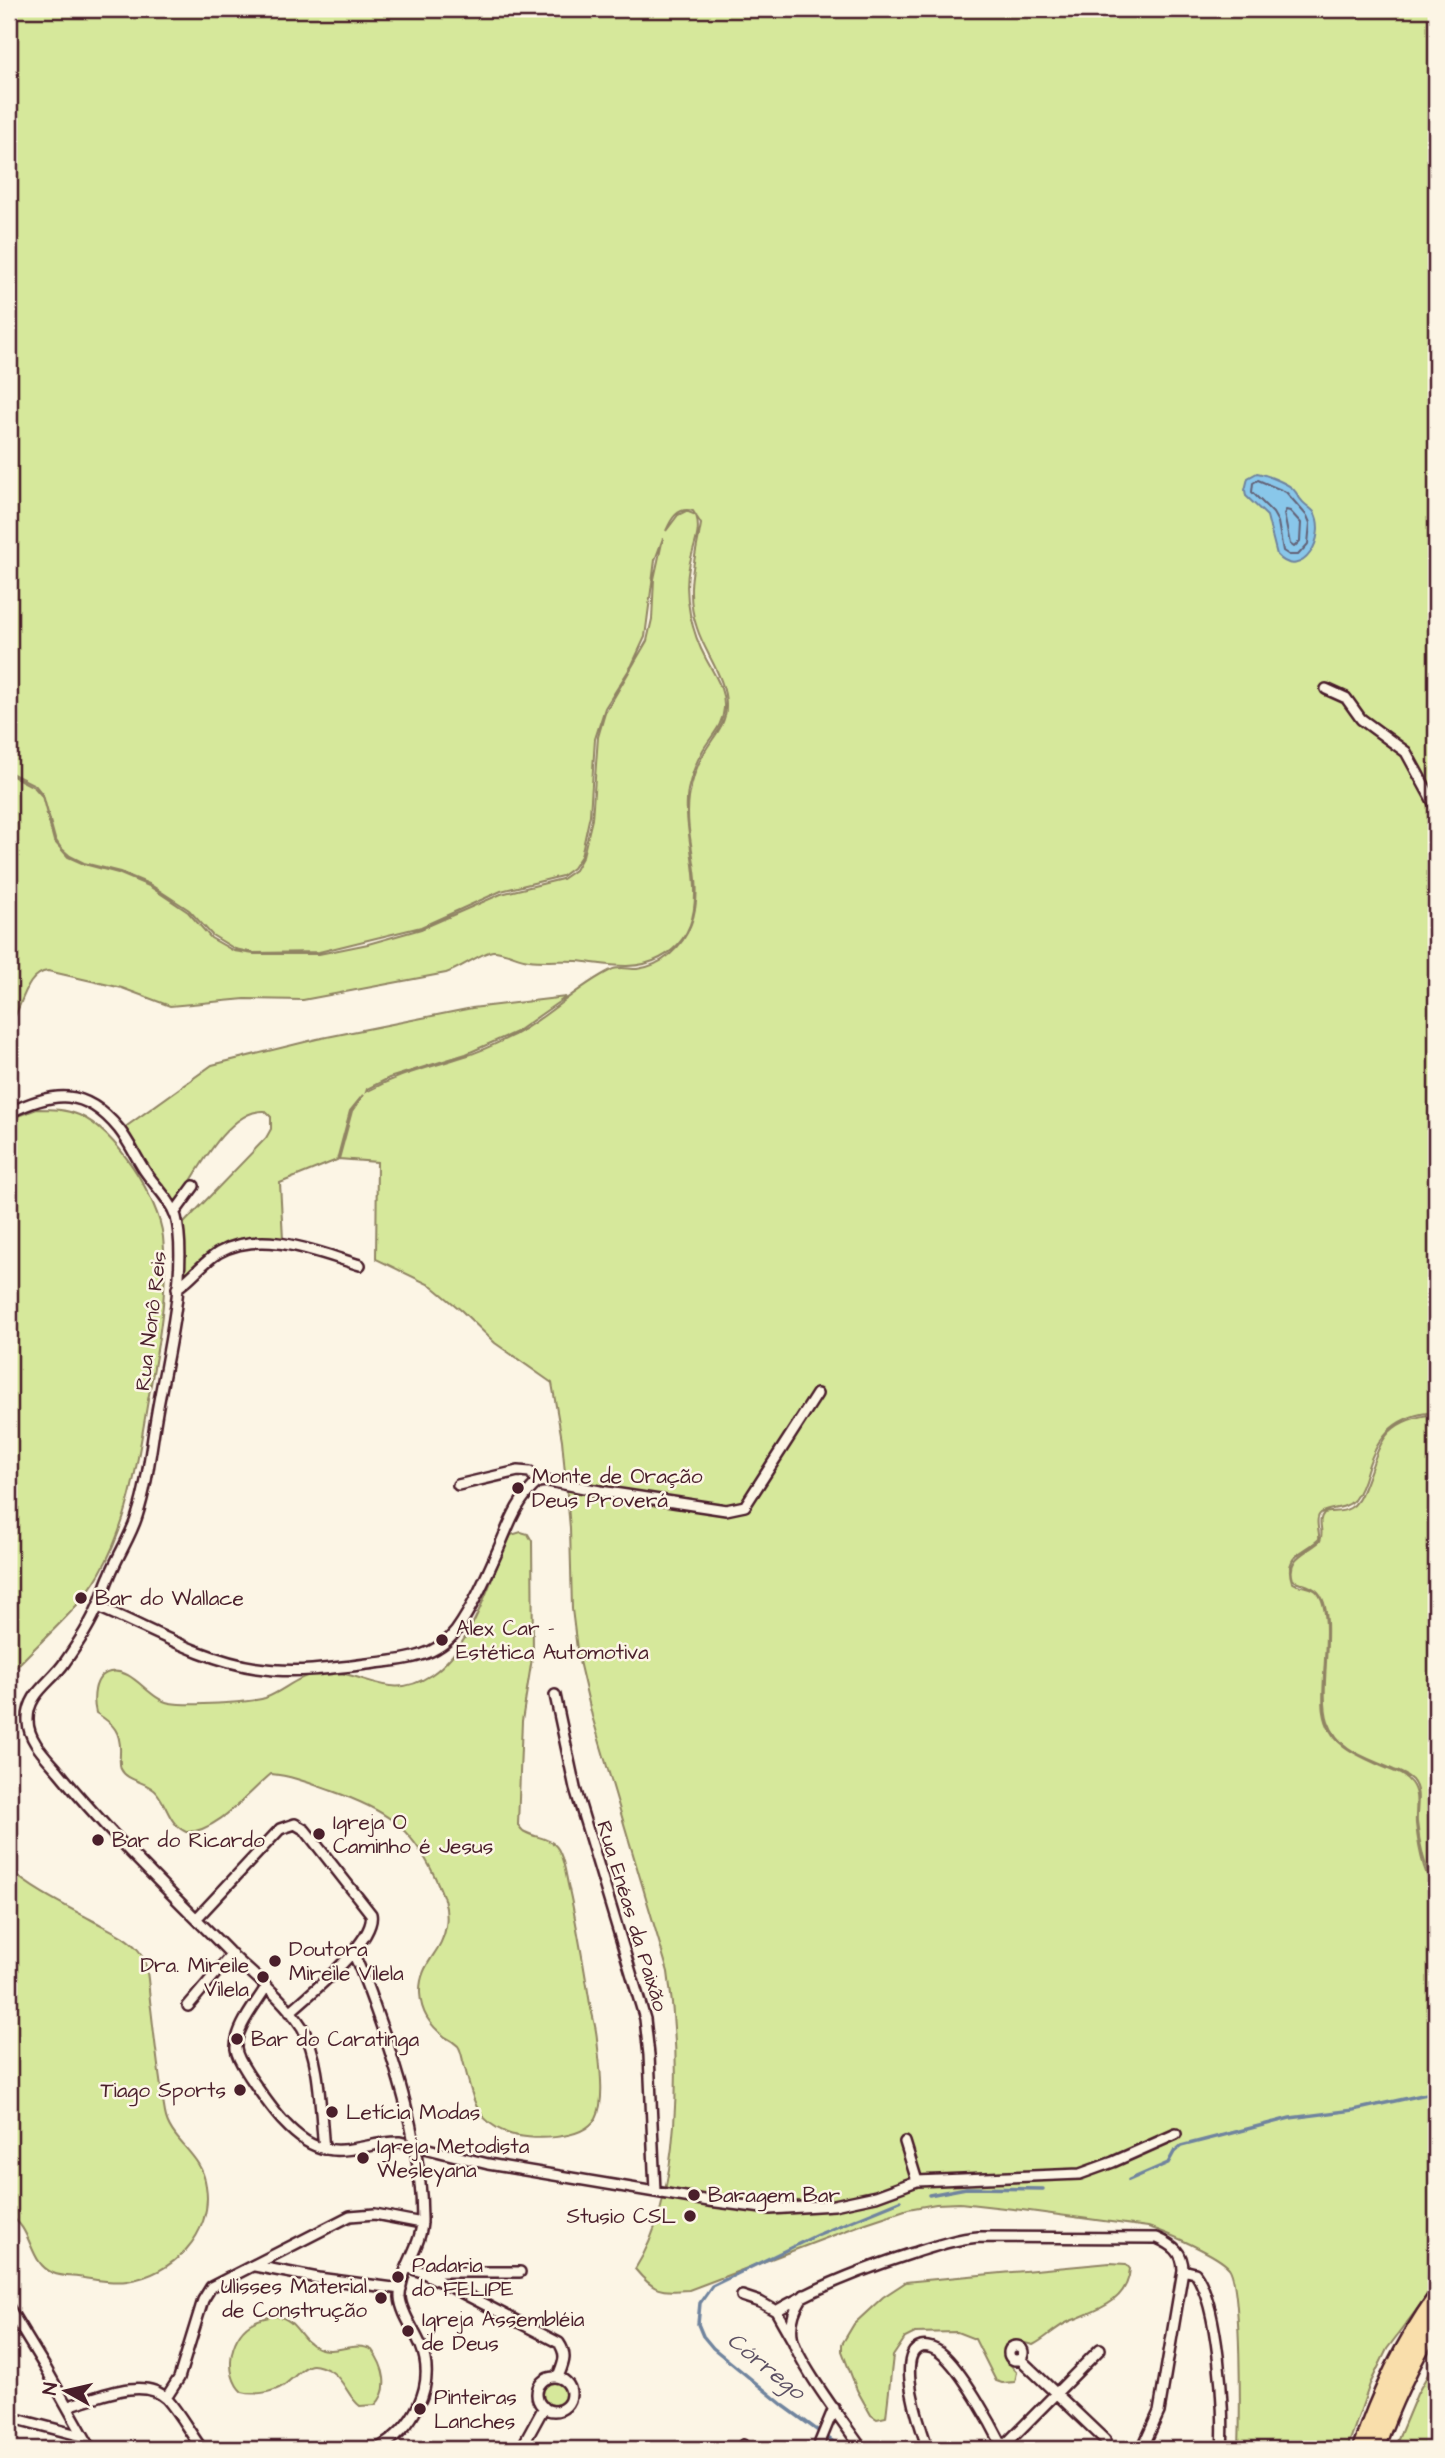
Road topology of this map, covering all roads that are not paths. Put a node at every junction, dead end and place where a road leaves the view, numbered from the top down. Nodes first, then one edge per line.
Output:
1 (1326, 689) dead end
2 (1436, 807) edge
3 (9, 1113) edge
4 (194, 1186) dead end
5 (175, 1212) junction
6 (360, 1265) dead end
7 (177, 1288) junction
8 (817, 1394) dead end
9 (538, 1482) junction
10 (458, 1485) dead end
11 (98, 1607) junction
12 (555, 1695) dead end
13 (197, 1918) junction
14 (354, 1953) junction
15 (232, 1954) junction
16 (267, 1987) junction
17 (188, 2006) dead end
18 (290, 2012) junction
19 (1176, 2134) dead end
20 (905, 2143) dead end
21 (415, 2145) junction
22 (324, 2149) junction
23 (917, 2181) junction
24 (656, 2192) junction
25 (422, 2223) junction
26 (255, 2266) junction
27 (407, 2267) junction
28 (1182, 2270) junction
29 (422, 2272) junction
30 (520, 2272) dead end
31 (401, 2289) junction
32 (805, 2294) junction
33 (742, 2296) dead end
34 (1436, 2298) edge
35 (9, 2308) edge
36 (776, 2311) junction
37 (1436, 2321) edge
38 (1436, 2340) edge
39 (793, 2341) junction
40 (1100, 2349) dead end
41 (1020, 2359) dead end
42 (558, 2377) junction
43 (1057, 2393) junction
44 (166, 2398) junction
45 (68, 2406) junction
46 (544, 2407) junction
47 (832, 2413) junction
48 (9, 2417) edge
49 (82, 2436) junction
50 (1105, 2440) dead end
51 (820, 2445) edge
52 (1003, 2448) edge
53 (91, 2449) edge
54 (202, 2449) edge
55 (377, 2449) edge
56 (521, 2449) edge
57 (862, 2449) edge
58 (928, 2449) edge
59 (1142, 2449) edge
60 (1222, 2449) edge
61 (1361, 2449) edge
62 (1375, 2449) edge
63 (1385, 2449) edge

1 - 2 street
3 - 5 street, Rua Nonô Reis
4 - 5 street
5 - 7 street, Rua Nonô Reis
6 - 7 street
7 - 11 street, Rua Nonô Reis
8 - 9 street
9 - 10 street
9 - 11 street
11 - 13 street, Rua Nonô Reis
12 - 24 street, Rua Enéas da Paixão
13 - 14 street
13 - 15 street, Rua Nonô Reis
14 - 18 street
14 - 21 street
15 - 16 street, Rua Nonô Reis
15 - 17 street
16 - 18 street, Rua Nonô Reis
16 - 22 street
18 - 22 street, Rua Nonô Reis
19 - 23 street
20 - 23 street
21 - 22 street
21 - 24 street
21 - 25 street
23 - 24 street
25 - 26 street
25 - 27 street
26 - 31 street
26 - 44 street
27 - 29 street
27 - 31 street
28 - 32 street
28 - 59 street
28 - 60 street
29 - 30 street
29 - 42 street
31 - 55 street
32 - 36 street
32 - 39 street
33 - 36 street
34 - 61 highway
35 - 45 street
36 - 39 street
37 - 62 highway
38 - 63 highway
39 - 47 street
40 - 43 street
41 - 43 street
42 - 46 street
42 - 46 street
43 - 50 street
43 - 52 street
44 - 45 street
44 - 54 street
45 - 49 street
46 - 56 street
47 - 51 street
47 - 57 street
48 - 49 street
49 - 53 street
52 - 58 street

